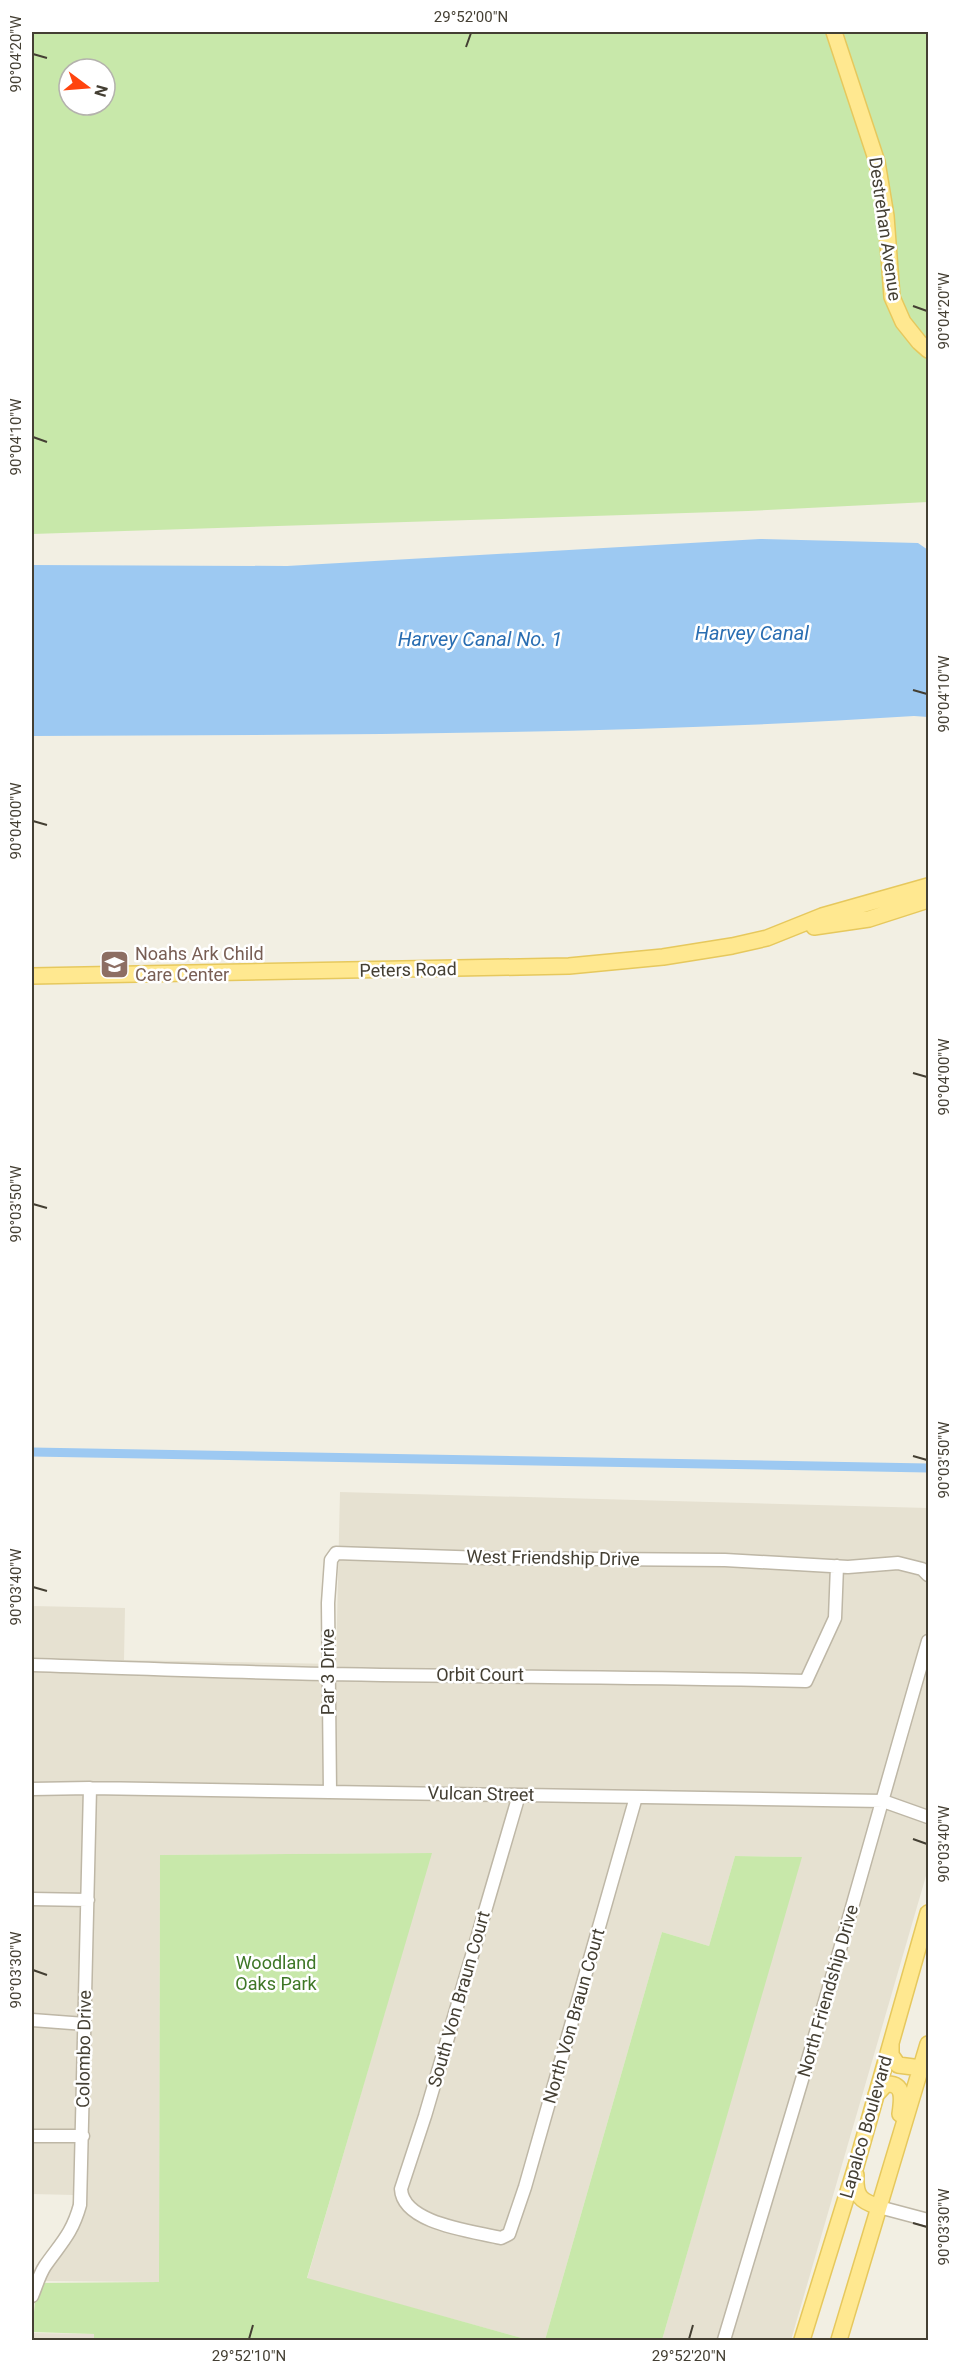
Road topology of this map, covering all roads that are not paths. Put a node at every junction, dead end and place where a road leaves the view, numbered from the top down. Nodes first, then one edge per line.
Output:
1 (834, 32) edge
2 (928, 350) edge
3 (928, 886) edge
4 (928, 900) edge
5 (781, 932) junction
6 (32, 976) edge
7 (336, 1553) joint
8 (843, 1567) junction
9 (928, 1575) edge
10 (928, 1641) edge
11 (32, 1665) edge
12 (327, 1674) junction
13 (90, 1788) junction
14 (32, 1789) edge
15 (330, 1792) junction
16 (519, 1795) junction
17 (636, 1797) junction
18 (883, 1801) junction
19 (928, 1817) edge
20 (32, 1899) edge
21 (88, 1900) junction
22 (928, 1915) edge
23 (32, 2020) edge
24 (85, 2024) junction
25 (891, 2044) junction
26 (928, 2044) edge
27 (921, 2068) junction
28 (876, 2095) junction
29 (32, 2136) edge
30 (83, 2136) junction
31 (856, 2166) junction
32 (891, 2170) junction
33 (879, 2207) junction
34 (928, 2220) edge
35 (509, 2234) joint
36 (32, 2296) edge
37 (724, 2340) edge
38 (802, 2340) edge
39 (839, 2340) edge

1 - 2 main road, Destrehan Avenue
3 - 5 main road, Peters Road
4 - 5 main road, Peters Road
5 - 6 main road, Peters Road
7 - 8 street, West Friendship Drive
7 - 12 street, Par 3 Drive
8 - 9 street
8 - 12 street, Orbit Court
10 - 18 street, North Friendship Drive
11 - 12 street, Orbit Court
12 - 15 street, Par 3 Drive
13 - 14 street, Vulcan Street
13 - 15 street, Vulcan Street
13 - 21 street, Colombo Drive
15 - 16 street, Vulcan Street
16 - 17 street, Vulcan Street
16 - 35 street, South Von Braun Court
17 - 18 street, Vulcan Street
17 - 35 street, North Von Braun Court
18 - 19 street, Vulcan Street
18 - 37 street, North Friendship Drive
20 - 21 street
21 - 24 street, Colombo Drive
22 - 25 main road, Lapalco Boulevard
23 - 24 street
24 - 30 street, Colombo Drive
25 - 27 main road
25 - 28 main road, Lapalco Boulevard
26 - 27 main road, Lapalco Boulevard
27 - 32 main road, Lapalco Boulevard
28 - 31 main road, Lapalco Boulevard
28 - 32 main road
29 - 30 street
30 - 36 street, Colombo Drive
31 - 33 main road
31 - 38 main road, Lapalco Boulevard
32 - 33 main road, Lapalco Boulevard
33 - 34 street
33 - 39 main road, Lapalco Boulevard

